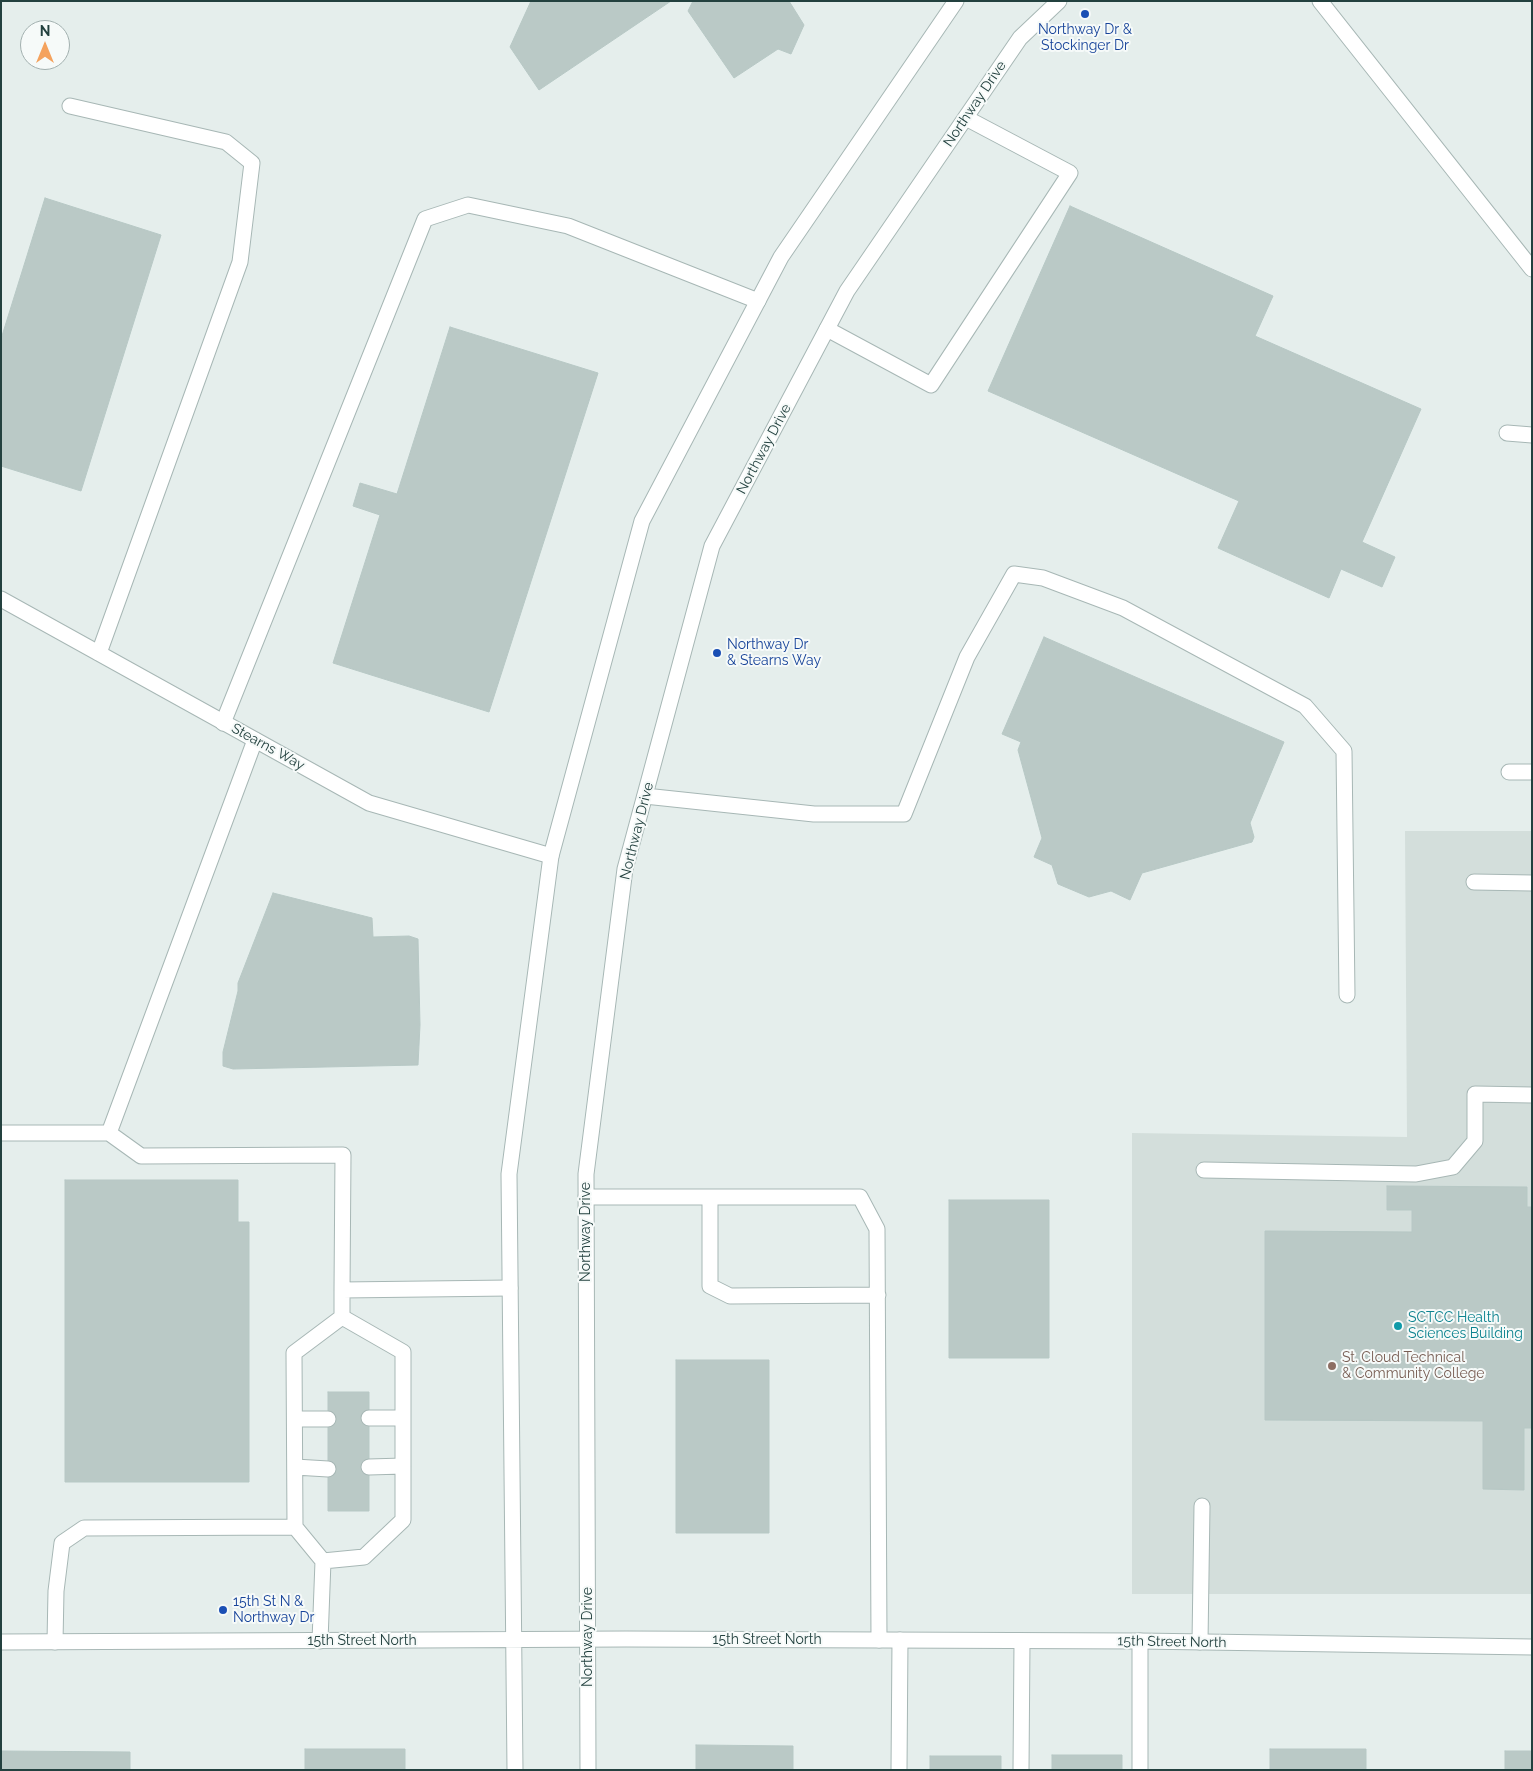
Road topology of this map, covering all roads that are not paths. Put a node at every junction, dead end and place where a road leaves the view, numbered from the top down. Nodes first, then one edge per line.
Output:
1 (956, 1) edge
2 (1059, 1) edge
3 (1320, 1) edge
4 (70, 106) dead end
5 (966, 118) junction
6 (1532, 269) edge
7 (758, 301) junction
8 (827, 329) junction
9 (1507, 433) dead end
10 (1532, 435) edge
11 (1, 599) edge
12 (99, 653) junction
13 (223, 722) junction
14 (255, 740) junction
15 (1509, 772) dead end
16 (1532, 772) edge
17 (645, 796) junction
18 (550, 856) junction
19 (1474, 882) dead end
20 (1532, 883) edge
21 (1347, 995) dead end
22 (1532, 1095) edge
23 (1, 1133) edge
24 (109, 1133) junction
25 (1204, 1170) dead end
26 (710, 1196) junction
27 (586, 1197) junction
28 (510, 1288) junction
29 (342, 1290) junction
30 (878, 1295) junction
31 (342, 1317) junction
32 (369, 1418) dead end
33 (403, 1418) junction
34 (295, 1419) junction
35 (328, 1419) dead end
36 (403, 1466) junction
37 (295, 1467) junction
38 (369, 1467) dead end
39 (328, 1469) dead end
40 (1202, 1506) dead end
41 (295, 1527) junction
42 (323, 1561) junction
43 (588, 1639) junction
44 (513, 1640) junction
45 (879, 1640) junction
46 (900, 1640) junction
47 (320, 1641) junction
48 (1022, 1641) junction
49 (1140, 1641) junction
50 (1, 1642) edge
51 (55, 1642) junction
52 (1200, 1642) junction
53 (1532, 1648) edge
54 (515, 1770) edge
55 (588, 1770) edge
56 (899, 1770) edge
57 (1021, 1770) edge
58 (1140, 1770) edge

1 - 7 street
2 - 5 street, Northway Drive
3 - 6 street
4 - 12 street
5 - 8 street, Northway Drive
5 - 8 street
7 - 13 street
7 - 18 street
8 - 17 street, Northway Drive
9 - 10 street
11 - 12 street, Stearns Way
12 - 13 street, Stearns Way
13 - 14 street, Stearns Way
14 - 18 street, Stearns Way
14 - 24 street
15 - 16 street
17 - 21 street
17 - 27 street, Northway Drive
18 - 28 street
19 - 20 street
22 - 25 street
23 - 24 street
24 - 29 street
26 - 27 street
26 - 30 street
26 - 30 street
27 - 43 street, Northway Drive
28 - 29 street
28 - 44 street
29 - 31 street
30 - 45 street
31 - 33 street
31 - 34 street
32 - 33 street
33 - 36 street
34 - 35 street
34 - 37 street
36 - 38 street
36 - 42 street
37 - 39 street
37 - 41 street
40 - 52 street
41 - 42 street
41 - 51 street
42 - 47 street
43 - 44 street, 15th Street North
43 - 45 street, 15th Street North
43 - 55 street, Northway Drive
44 - 47 street, 15th Street North
44 - 54 street
45 - 46 street, 15th Street North
46 - 48 street, 15th Street North
46 - 56 street
47 - 51 street, 15th Street North
48 - 49 street, 15th Street North
48 - 57 street
49 - 52 street, 15th Street North
49 - 58 street
50 - 51 street, 15th Street North
52 - 53 street, 15th Street North

